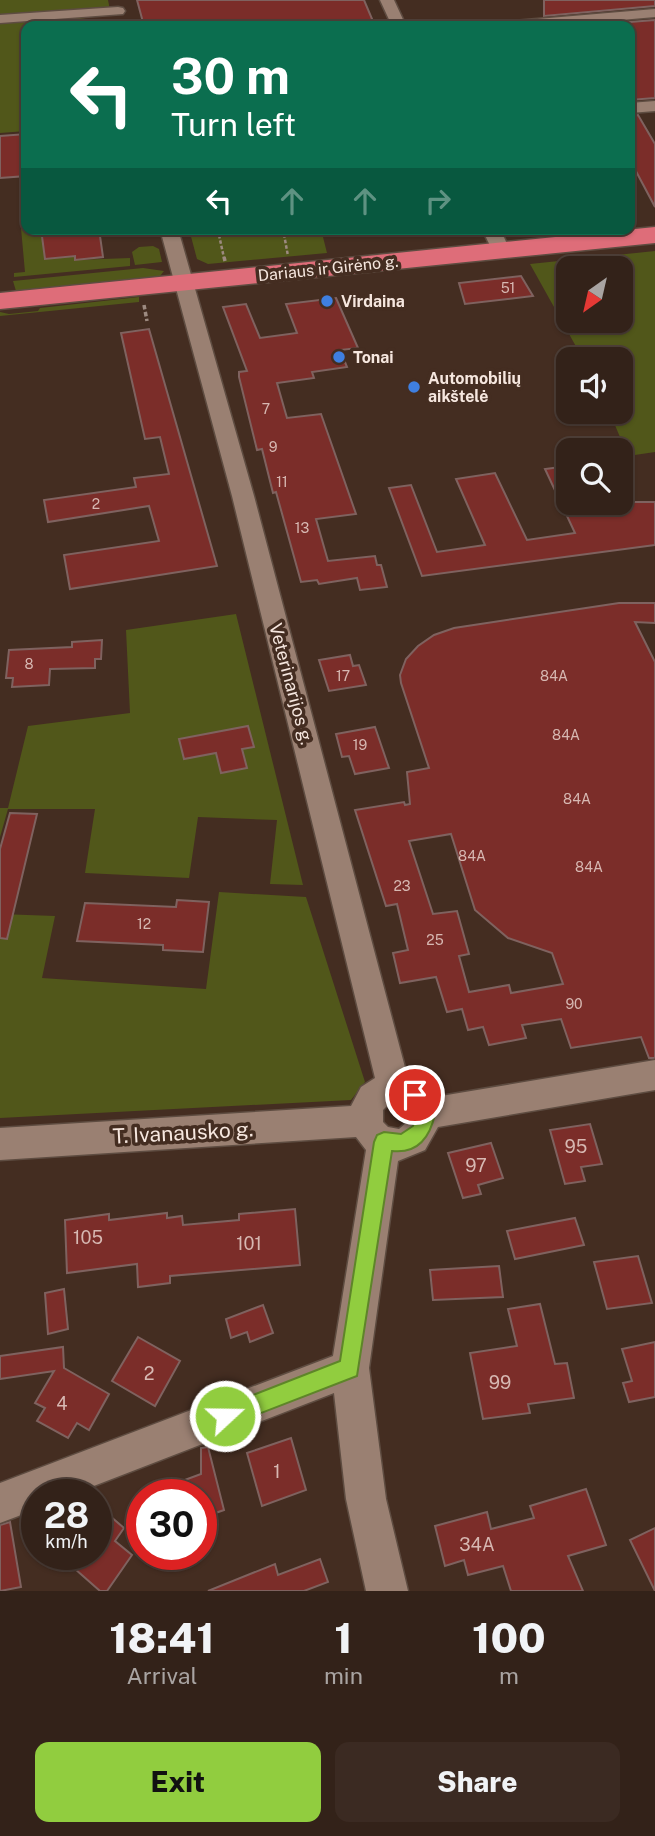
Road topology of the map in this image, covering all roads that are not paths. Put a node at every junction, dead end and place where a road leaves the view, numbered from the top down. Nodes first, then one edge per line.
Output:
1 (387, 0) edge
2 (118, 12) edge
3 (655, 13) edge
4 (0, 19) edge
5 (397, 21) edge
6 (561, 21) edge
7 (655, 106) edge
8 (635, 108) edge
9 (171, 235) edge
10 (655, 235) edge
11 (496, 240) edge
12 (183, 282) junction
13 (0, 301) edge
14 (655, 1075) edge
15 (394, 1088) junction
16 (425, 1114) junction
17 (375, 1131) junction
18 (0, 1144) edge
19 (350, 1368) junction
20 (0, 1503) edge
21 (387, 1591) edge

1 - 5 street
2 - 4 street
3 - 6 street
7 - 8 street
9 - 12 street, Veterinarijos g.
10 - 11 highway, Dariaus ir Girėno g.
11 - 12 highway, Dariaus ir Girėno g.
12 - 13 highway, Dariaus ir Girėno g.
12 - 15 street, Veterinarijos g.
14 - 16 street
15 - 16 street
15 - 17 street
16 - 17 street, T. Ivanausko g.
17 - 18 street, T. Ivanausko g.
17 - 19 street
19 - 20 street
19 - 21 street

